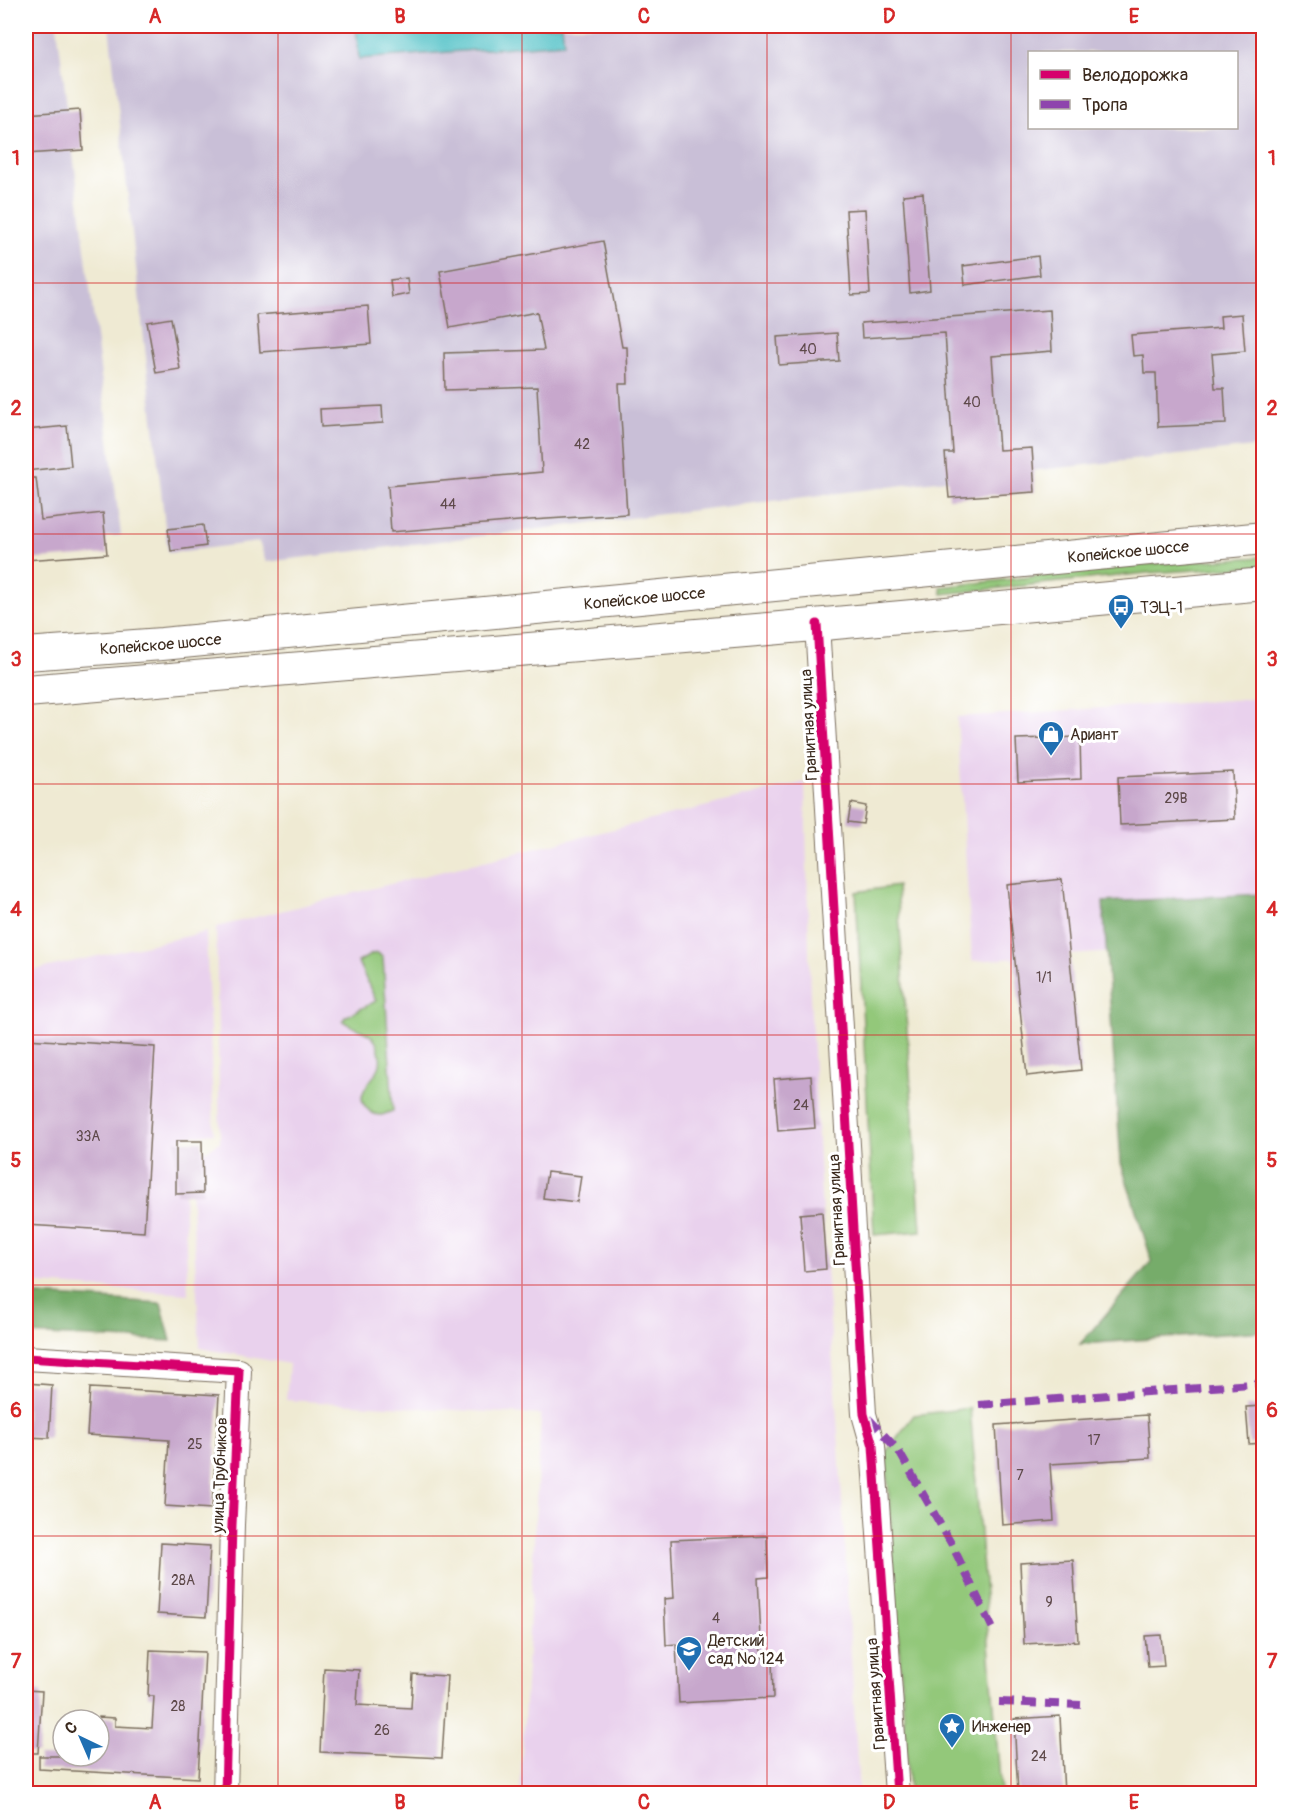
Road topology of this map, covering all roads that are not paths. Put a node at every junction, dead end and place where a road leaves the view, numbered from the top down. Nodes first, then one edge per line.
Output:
1 (1263, 538) edge
2 (814, 582) junction
3 (1263, 584) edge
4 (817, 624) junction
5 (26, 654) edge
6 (26, 691) edge
7 (26, 1359) edge
8 (225, 1794) edge
9 (897, 1794) edge

1 - 2 main road, Копейское шоссе
2 - 4 main road, Гранитная улица
2 - 5 main road, Копейское шоссе
3 - 4 main road
4 - 6 main road
4 - 9 street, Гранитная улица
7 - 8 street, улица Трубников

